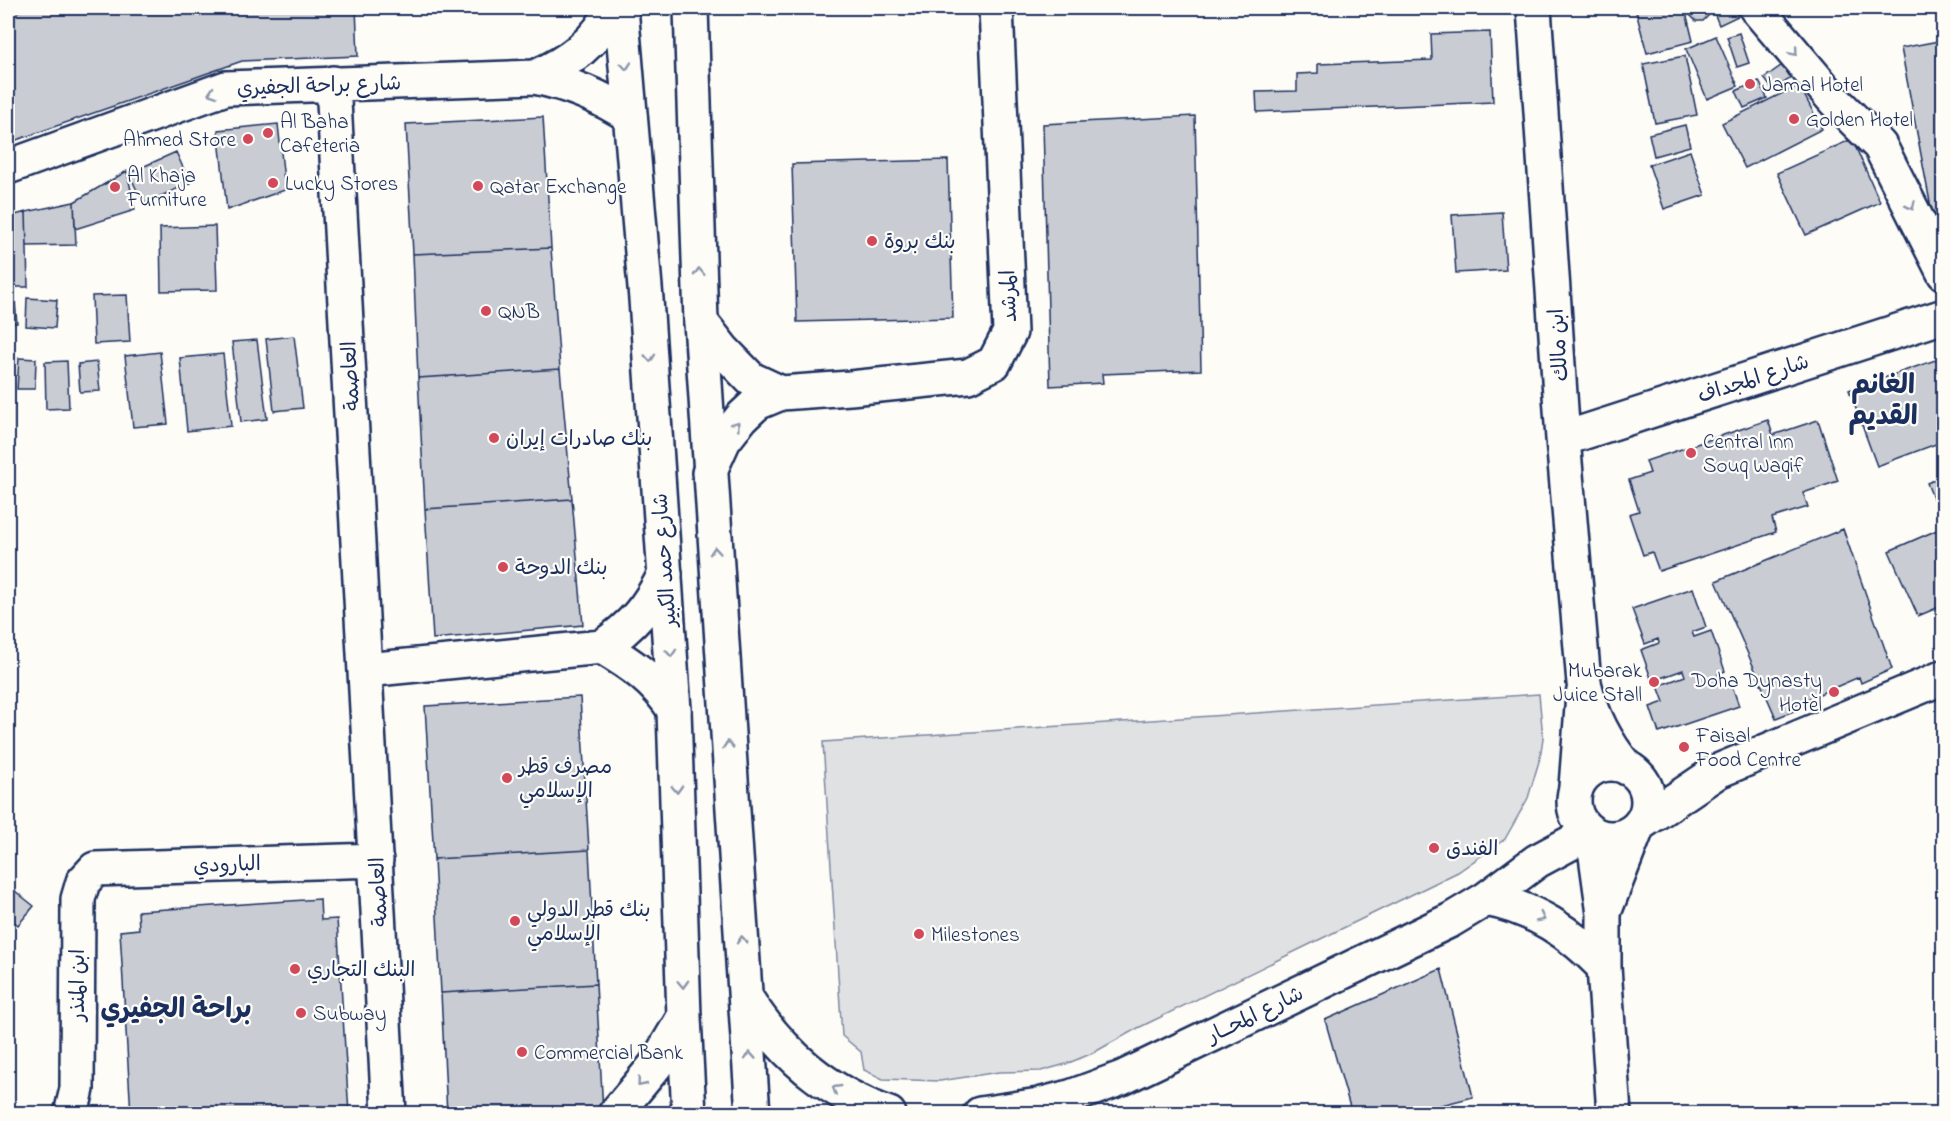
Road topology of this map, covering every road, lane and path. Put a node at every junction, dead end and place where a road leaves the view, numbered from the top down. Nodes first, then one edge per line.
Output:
1 (613, 8) edge
2 (621, 8) edge
3 (691, 8) edge
4 (996, 8) edge
5 (1534, 8) edge
6 (1756, 8) edge
7 (535, 77) junction
8 (333, 83) junction
9 (630, 116) junction
10 (8, 167) edge
11 (1944, 273) edge
12 (1944, 316) edge
13 (701, 322) junction
14 (781, 393) junction
15 (1563, 440) junction
16 (709, 473) junction
17 (665, 574) junction
18 (602, 647) junction
19 (366, 670) junction
20 (1944, 677) edge
21 (1584, 683) junction
22 (674, 710) junction
23 (1631, 770) junction
24 (1718, 771) junction
25 (1576, 790) junction
26 (1639, 826) junction
27 (1592, 833) junction
28 (376, 860) junction
29 (1515, 877) junction
30 (83, 882) joint
31 (1486, 899) junction
32 (1604, 914) junction
33 (1604, 967) junction
34 (746, 998) junction
35 (684, 1017) junction
36 (74, 1101) edge
37 (1071, 1105) edge
38 (390, 1113) edge
39 (615, 1113) edge
40 (689, 1113) edge
41 (753, 1113) edge
42 (889, 1113) edge
43 (980, 1113) edge
44 (1614, 1113) edge

1 - 7 street, شارع براحة الجفيري
2 -> 9 street, شارع حمد الكبير
13 -> 3 street
4 - 14 street, المرشد
5 - 15 street, ابن مالك
6 -> 11 street
7 - 8 street, شارع براحة الجفيري
7 - 9 street, شارع براحة الجفيري
8 -> 10 street, شارع براحة الجفيري
8 - 19 street, العاصمة
9 -> 17 street, شارع حمد الكبير
12 - 15 street, شارع المجداف
13 - 14 street, المرشد
13 - 16 street
16 -> 14 street, المرشد
15 - 21 street, ابن مالك
34 -> 16 street
17 - 18 street
17 -> 22 street, شارع حمد الكبير
18 - 19 street
18 - 22 street
19 - 28 street, العاصمة
20 - 24 street
21 - 23 street, ابن مالك
21 - 25 street, ابن مالك
22 -> 35 street, شارع حمد الكبير
23 - 24 street
23 - 25 street
23 - 26 street
24 - 26 street
25 - 27 street
25 - 29 street, شارع المحــار
26 - 27 street
26 - 32 street
27 - 29 street, شارع المحــار
27 - 32 street
28 - 30 street, البارودي
28 - 38 street, العاصمة
29 - 31 street, شارع المحــار
30 - 36 street, ابن المنذر
31 -> 33 street
31 - 37 street, شارع المحــار
32 - 33 street
33 - 44 street
41 -> 34 street
42 -> 34 street
35 -> 39 street
35 - 40 street, شارع حمد الكبير
37 - 43 street, شارع المحــار

